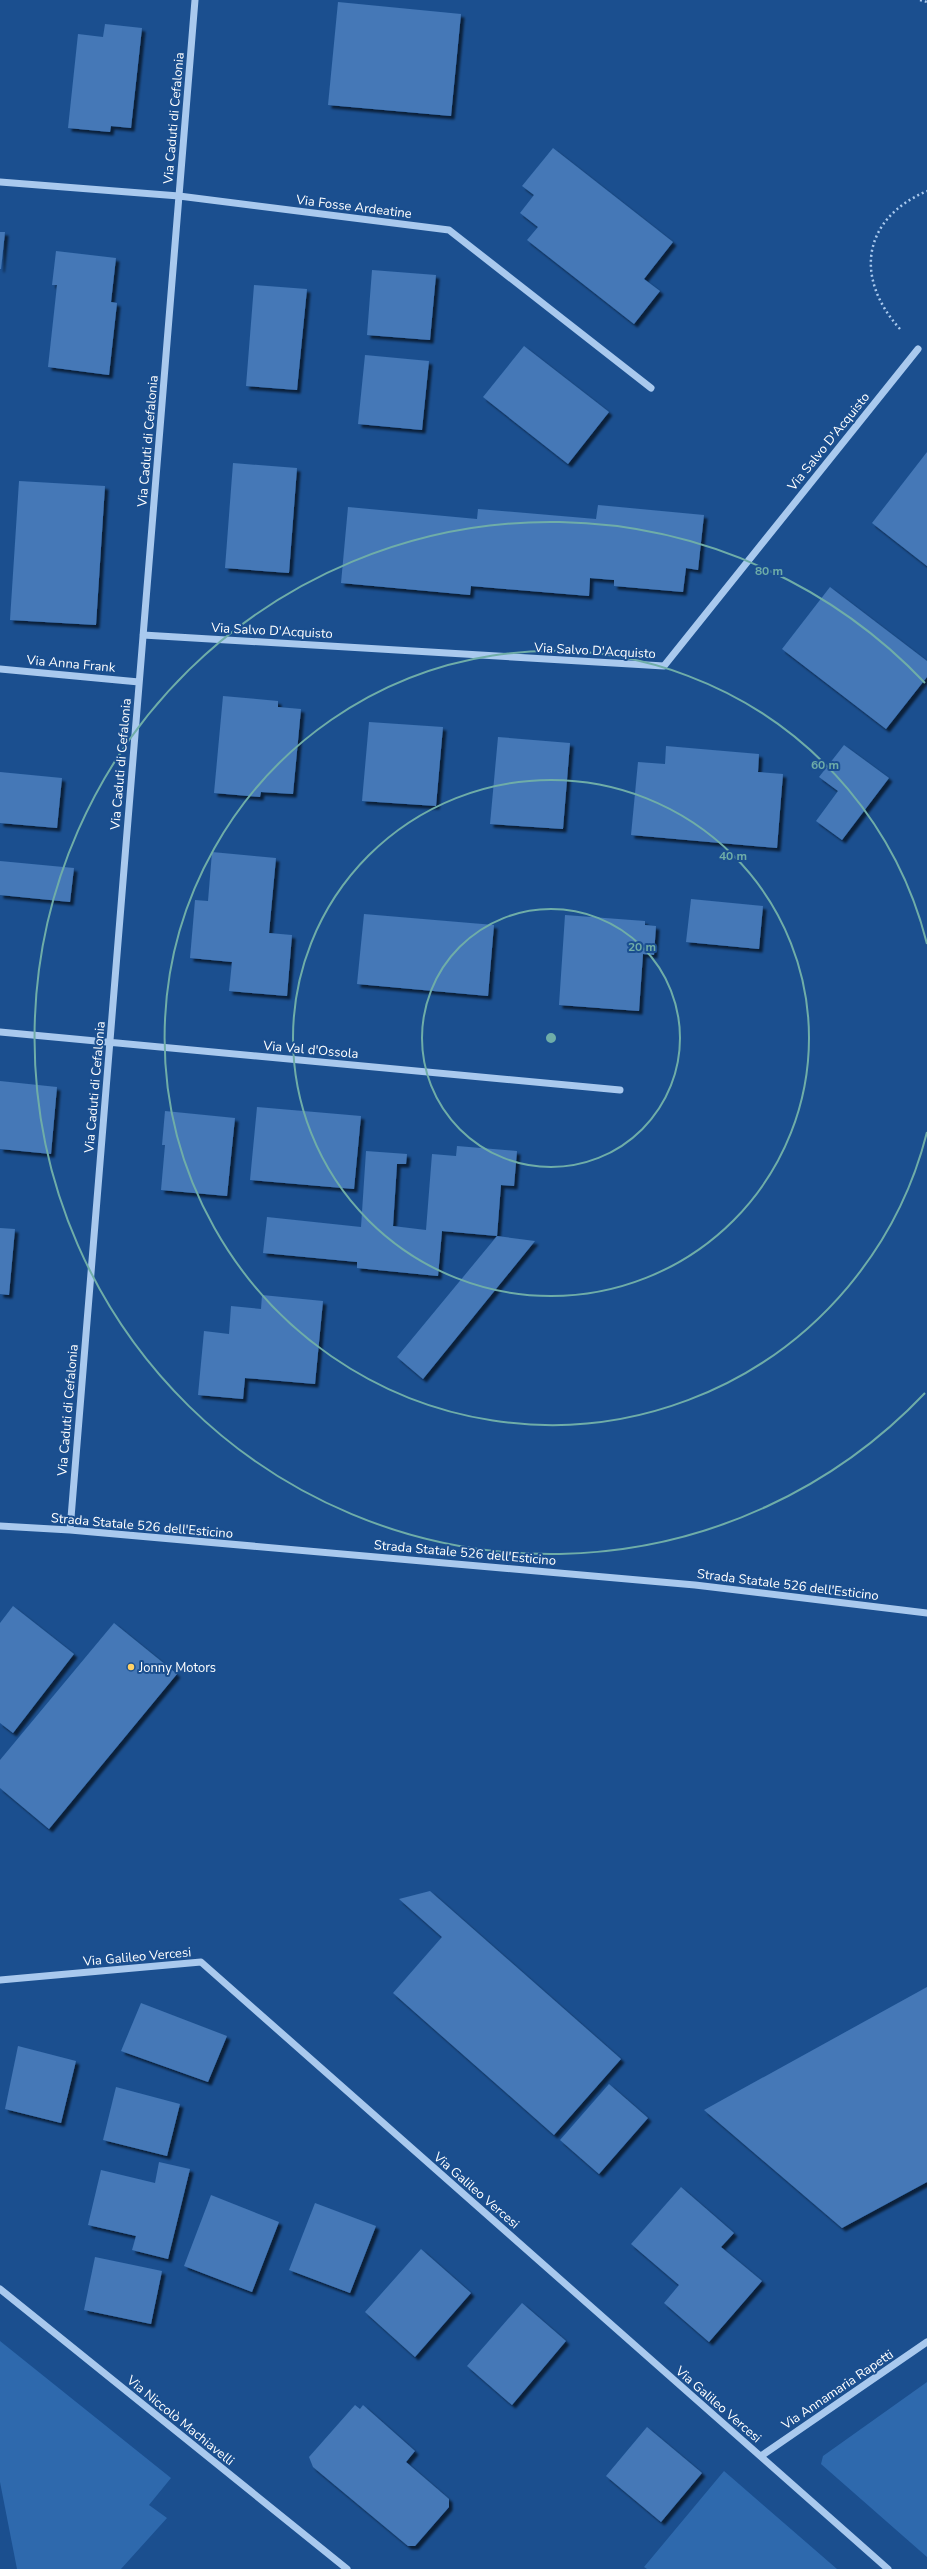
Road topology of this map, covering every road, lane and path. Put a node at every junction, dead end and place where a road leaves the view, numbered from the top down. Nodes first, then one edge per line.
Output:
1 (195, 0) edge
2 (920, 0) edge
3 (927, 2) edge
4 (0, 182) edge
5 (927, 191) edge
6 (179, 196) junction
7 (918, 349) joint
8 (651, 388) dead end
9 (143, 635) junction
10 (0, 669) edge
11 (139, 682) junction
12 (0, 1032) edge
13 (110, 1042) junction
14 (620, 1090) dead end
15 (0, 1526) edge
16 (70, 1530) junction
17 (927, 1613) edge
18 (0, 1980) edge
19 (0, 2289) edge
20 (927, 2342) edge
21 (760, 2456) junction
22 (347, 2569) edge
23 (888, 2569) edge

1 - 6 street, Via Caduti di Cefalonia
2 - 3 path
4 - 6 street, Via Fosse Ardeatine
5 - 7 path
6 - 8 street, Via Fosse Ardeatine
6 - 9 street, Via Caduti di Cefalonia
7 - 9 street, Via Salvo D'Acquisto
9 - 11 street, Via Caduti di Cefalonia
10 - 11 street, Via Anna Frank
11 - 13 street, Via Caduti di Cefalonia
12 - 13 street, Via Val d'Ossola
13 - 14 street, Via Val d'Ossola
13 - 16 street, Via Caduti di Cefalonia
15 - 16 street, Strada Statale 526 dell'Esticino
16 - 17 street, Strada Statale 526 dell'Esticino
18 - 21 street, Via Galileo Vercesi
19 - 22 street, Via Niccolò Machiavelli
20 - 21 street, Via Annamaria Rapetti
21 - 23 street, Via Galileo Vercesi

